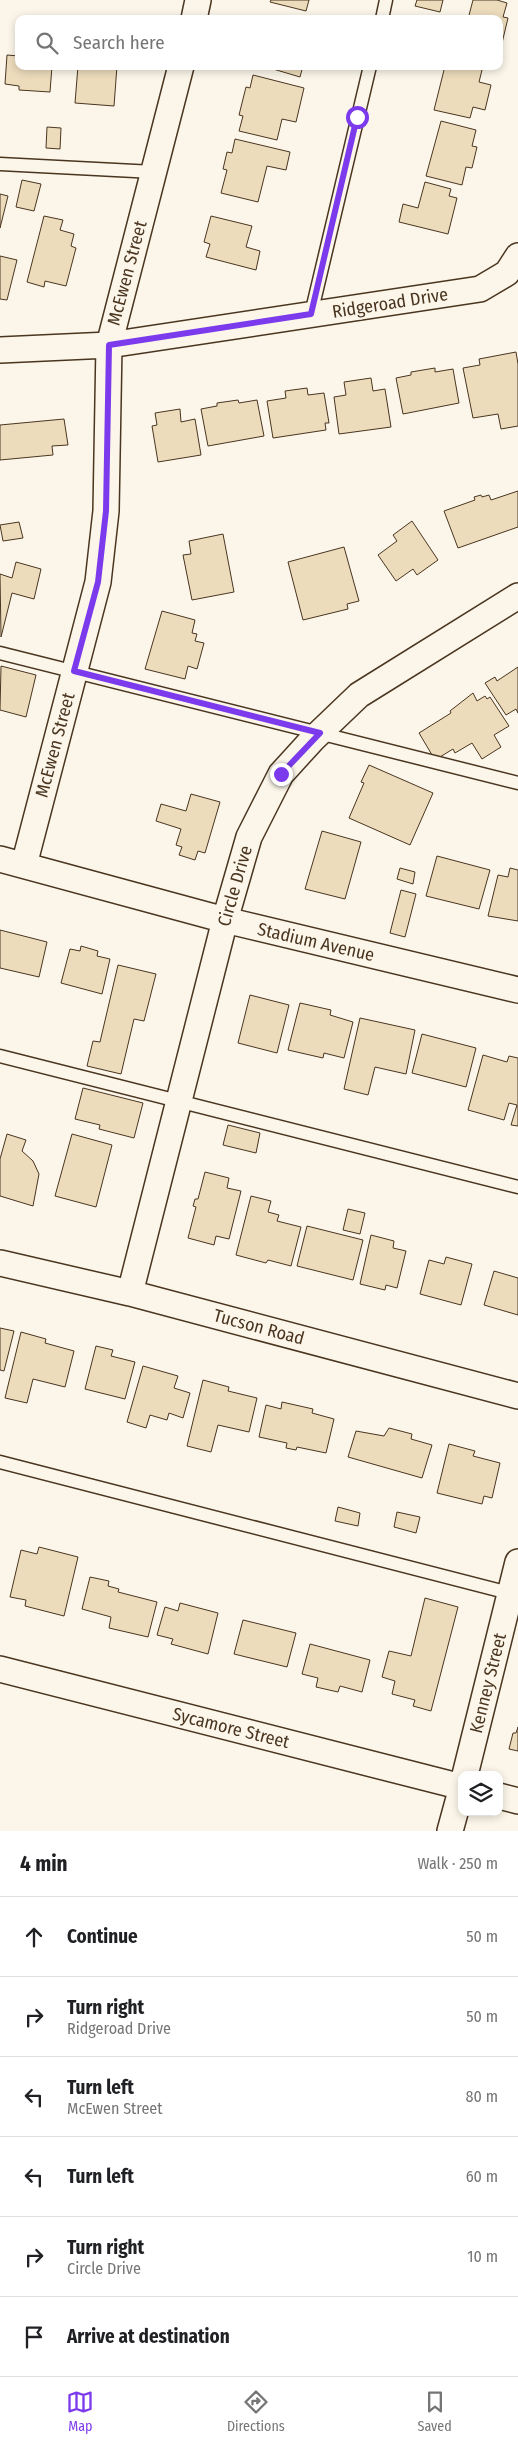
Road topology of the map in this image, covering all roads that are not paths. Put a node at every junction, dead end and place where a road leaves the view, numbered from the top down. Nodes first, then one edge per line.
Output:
1 (198, 0) edge
2 (386, 0) edge
3 (195, 15) edge
4 (383, 15) edge
5 (180, 70) edge
6 (369, 70) edge
7 (0, 164) edge
8 (154, 172) junction
9 (513, 264) edge
10 (311, 314) junction
11 (109, 345) junction
12 (0, 350) edge
13 (518, 596) edge
14 (0, 653) edge
15 (74, 671) junction
16 (320, 733) junction
17 (518, 783) edge
18 (12, 862) edge
19 (225, 920) junction
20 (518, 990) edge
21 (0, 1056) edge
22 (179, 1101) junction
23 (518, 1187) edge
24 (0, 1262) edge
25 (130, 1293) junction
26 (518, 1396) edge
27 (0, 1462) edge
28 (518, 1562) edge
29 (514, 1594) edge
30 (0, 1670) edge
31 (466, 1771) edge
32 (458, 1786) edge
33 (503, 1797) edge
34 (518, 1801) edge
35 (458, 1802) edge
36 (450, 1831) edge

1 - 3 street
2 - 4 lane
5 - 8 street, McEwen Street
6 - 10 lane
7 - 8 lane
8 - 11 street, McEwen Street
9 - 10 street, Ridgeroad Drive
10 - 11 street, Ridgeroad Drive
11 - 12 street, Ridgeroad Drive
11 - 15 street, McEwen Street
13 - 16 street, Circle Drive
14 - 15 lane
15 - 16 lane
15 - 18 street, McEwen Street
16 - 17 lane
16 - 19 street, Circle Drive
18 - 19 street, Stadium Avenue
19 - 20 street, Stadium Avenue
19 - 22 street, Circle Drive
21 - 22 lane
22 - 23 lane
22 - 25 street, Circle Drive
24 - 25 street, Tucson Road
25 - 26 street, Tucson Road
27 - 29 lane
28 - 29 street, Kenney Street
29 - 31 street, Kenney Street
30 - 32 street, Sycamore Street
33 - 34 street
35 - 36 street

